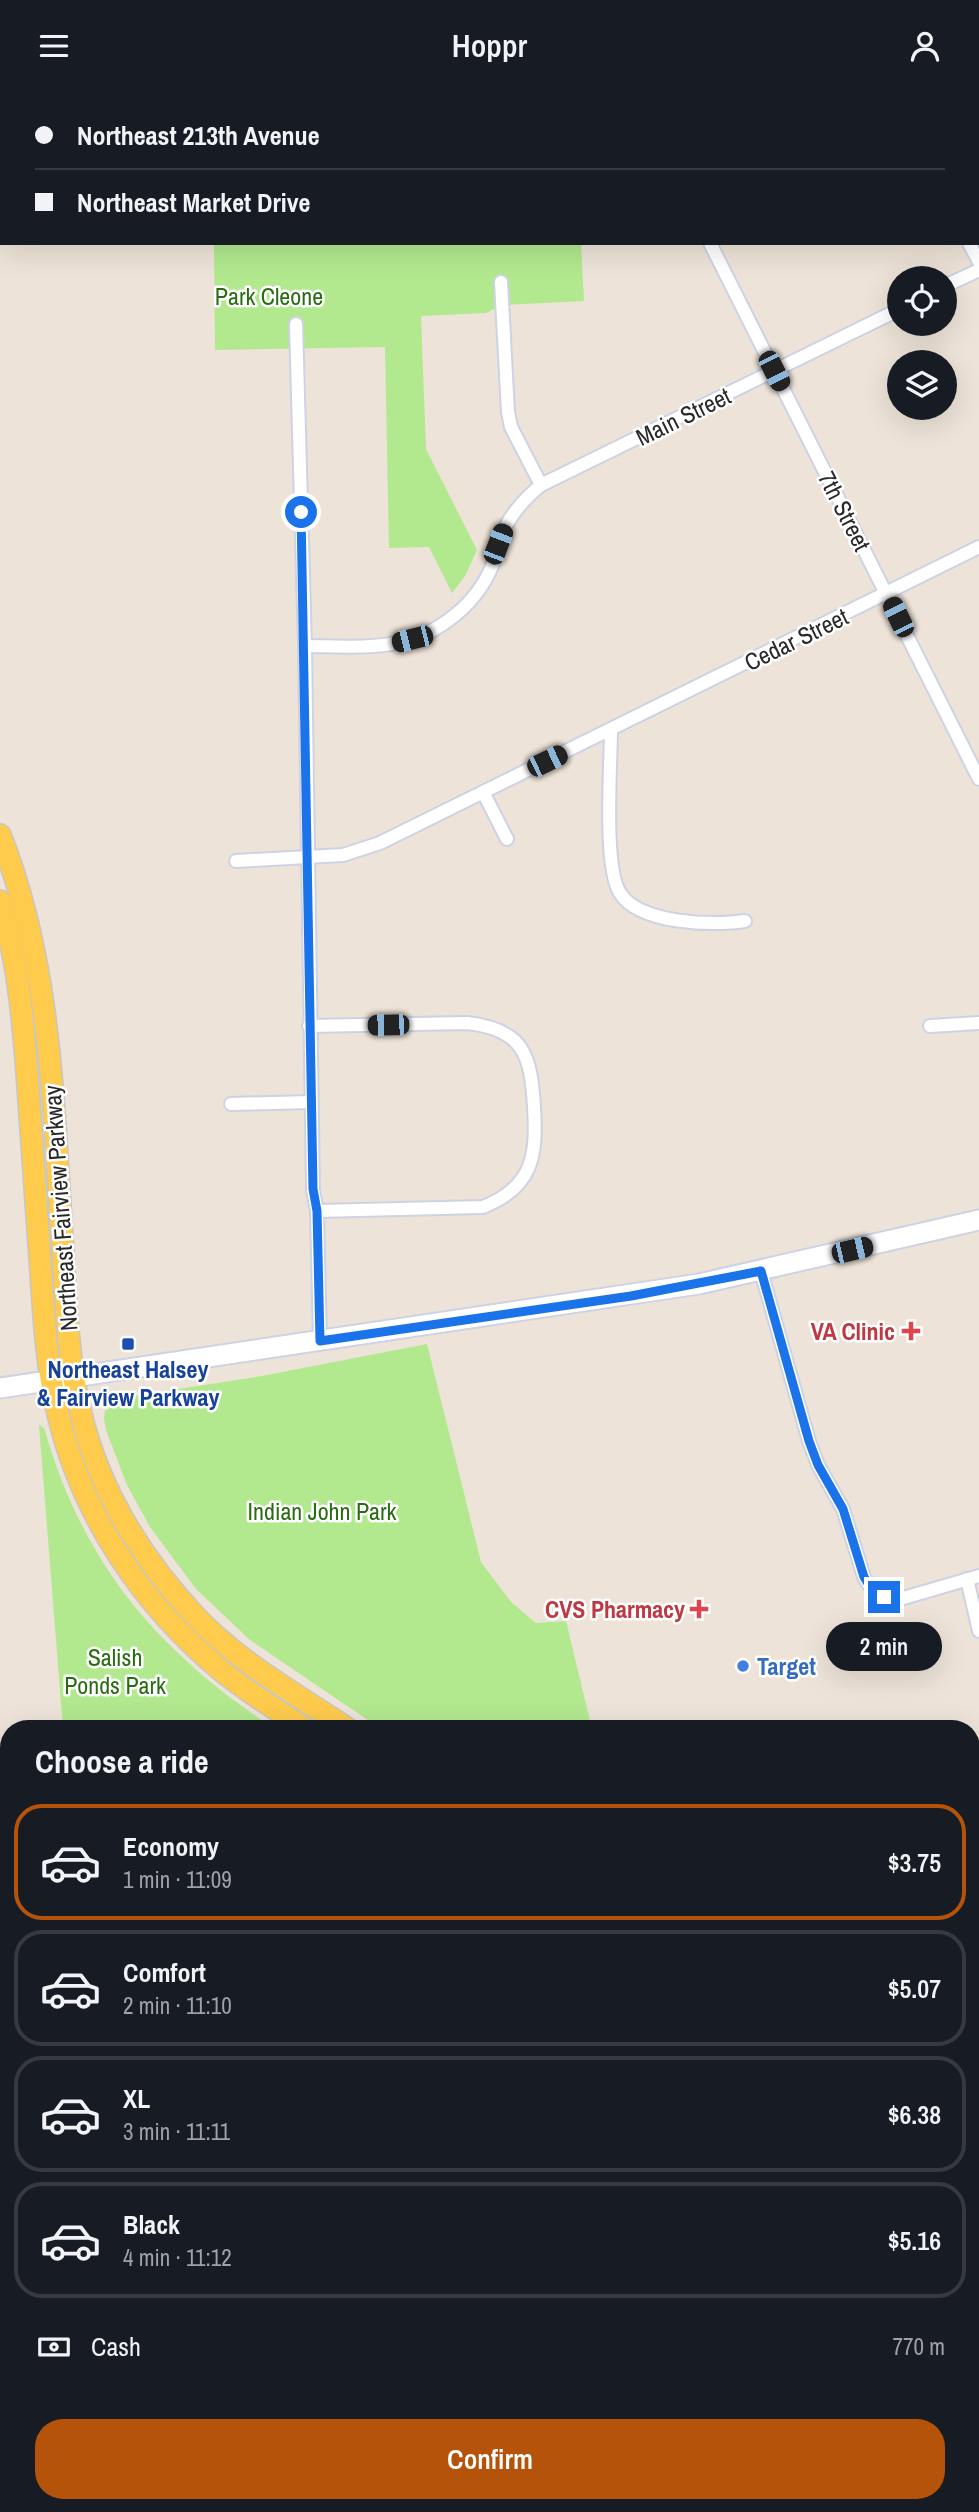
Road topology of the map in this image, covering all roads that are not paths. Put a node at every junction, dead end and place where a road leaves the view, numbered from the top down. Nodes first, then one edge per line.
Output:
1 (711, 245) edge
2 (970, 245) edge
3 (979, 262) edge
4 (979, 269) edge
5 (957, 280) edge
6 (501, 282) dead end
7 (887, 315) edge
8 (296, 324) dead end
9 (774, 371) junction
10 (541, 485) junction
11 (979, 547) edge
12 (887, 594) junction
13 (305, 646) junction
14 (611, 729) junction
15 (979, 779) edge
16 (483, 792) junction
17 (0, 835) edge
18 (508, 839) dead end
19 (307, 859) junction
20 (236, 861) dead end
21 (0, 901) edge
22 (745, 921) dead end
23 (979, 1023) edge
24 (309, 1026) junction
25 (930, 1026) dead end
26 (311, 1103) junction
27 (231, 1104) dead end
28 (317, 1211) junction
29 (979, 1220) edge
30 (761, 1271) junction
31 (320, 1341) junction
32 (75, 1377) junction
33 (52, 1381) junction
34 (0, 1388) edge
35 (973, 1577) edge
36 (979, 1631) edge
37 (293, 1720) edge
38 (335, 1720) edge

1 - 9 street, 7th Street
2 - 3 street
4 - 5 street
6 - 10 street
7 - 9 street, Main Street
8 - 13 street
9 - 10 street, Main Street
9 - 12 street, 7th Street
10 - 13 street, Main Street
11 - 12 street, Cedar Street
12 - 14 street, Cedar Street
12 - 15 street, 7th Street
13 - 19 street
14 - 16 street, Cedar Street
14 - 22 street
16 - 18 street
16 - 19 street, Cedar Street
17 - 32 main road, Northeast Fairview Parkway
19 - 20 street, Cedar Street
19 - 24 street
21 - 33 main road, Northeast Fairview Parkway
23 - 25 street
24 - 26 street
24 - 28 street
26 - 27 street
26 - 28 street
28 - 31 street
29 - 30 main road
30 - 31 main road
30 - 35 street
31 - 32 main road
32 - 33 main road
32 - 38 main road, Northeast Fairview Parkway
33 - 34 main road
33 - 37 main road, Northeast Fairview Parkway
35 - 36 street

